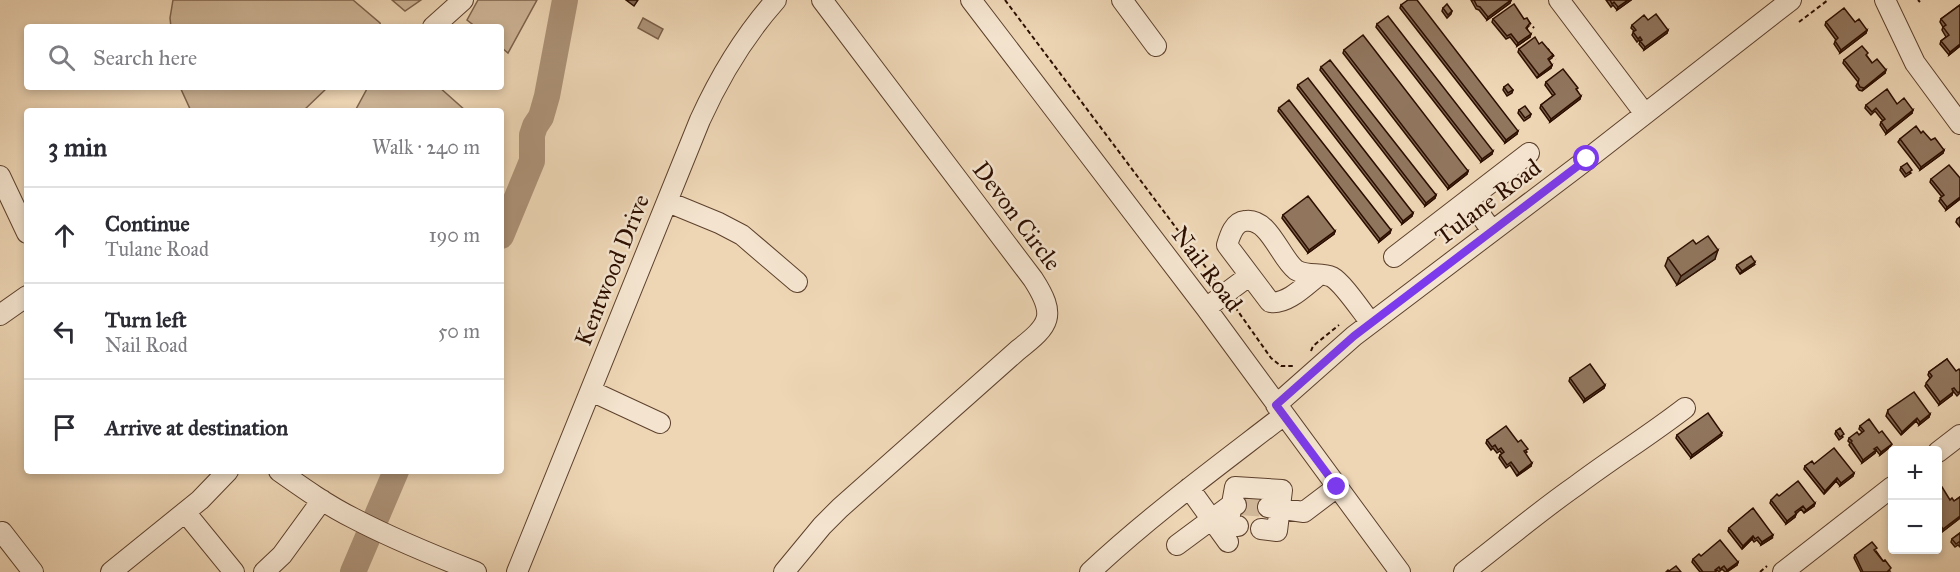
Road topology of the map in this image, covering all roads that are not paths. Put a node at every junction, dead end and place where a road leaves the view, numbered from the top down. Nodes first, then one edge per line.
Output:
1 (463, 0) edge
2 (776, 0) edge
3 (822, 0) edge
4 (971, 0) edge
5 (1122, 0) edge
6 (1559, 0) edge
7 (1791, 0) edge
8 (1886, 0) edge
9 (436, 24) edge
10 (1156, 46) dead end
11 (1646, 114) junction
12 (1960, 124) edge
13 (1529, 153) dead end
14 (0, 176) edge
15 (1468, 200) junction
16 (668, 202) junction
17 (24, 227) edge
18 (1492, 231) junction
19 (1394, 257) dead end
20 (1319, 275) junction
21 (1249, 276) junction
22 (797, 282) dead end
23 (24, 298) edge
24 (1206, 308) junction
25 (0, 315) edge
26 (1371, 323) junction
27 (591, 391) junction
28 (1685, 408) dead end
29 (1280, 410) junction
30 (660, 423) dead end
31 (1959, 438) edge
32 (1942, 449) edge
33 (225, 474) edge
34 (283, 474) edge
35 (1337, 487) junction
36 (1189, 488) junction
37 (1888, 491) edge
38 (322, 500) junction
39 (1235, 505) junction
40 (1273, 508) junction
41 (185, 512) junction
42 (1212, 520) junction
43 (1261, 529) tunnel mouth
44 (2, 532) dead end
45 (1177, 545) dead end
46 (1805, 565) edge
47 (33, 572) edge
48 (111, 572) edge
49 (234, 572) edge
50 (264, 572) edge
51 (476, 572) edge
52 (517, 572) edge
53 (784, 572) edge
54 (1090, 572) edge
55 (1400, 572) edge
56 (1464, 572) edge
57 (1783, 572) edge

1 - 9 street
2 - 16 street, Kentwood Drive
3 - 53 street, Devon Circle
4 - 24 street, Nail Road
5 - 10 street
6 - 11 street
7 - 11 street, Tulane Road
8 - 12 street
11 - 18 street, Tulane Road
13 - 15 street
14 - 17 street
15 - 18 street
15 - 19 street
16 - 22 street
16 - 27 street, Kentwood Drive
18 - 26 street, Tulane Road
20 - 21 street
20 - 21 street
20 - 26 street
21 - 24 street
23 - 25 street
24 - 29 street, Nail Road
26 - 29 street, Tulane Road
27 - 30 street
27 - 52 street, Kentwood Drive
28 - 56 street
29 - 35 street, Nail Road
29 - 36 street, Tulane Road
31 - 32 street
33 - 41 street
34 - 38 street
35 - 40 street
35 - 55 street, Nail Road
36 - 42 street
36 - 54 street, Tulane Road
37 - 46 street
38 - 50 street
38 - 51 street
39 - 40 street
39 - 42 street
39 - 42 street
40 - 43 street
41 - 48 street
41 - 49 street
42 - 45 street
44 - 47 street
46 - 57 street

